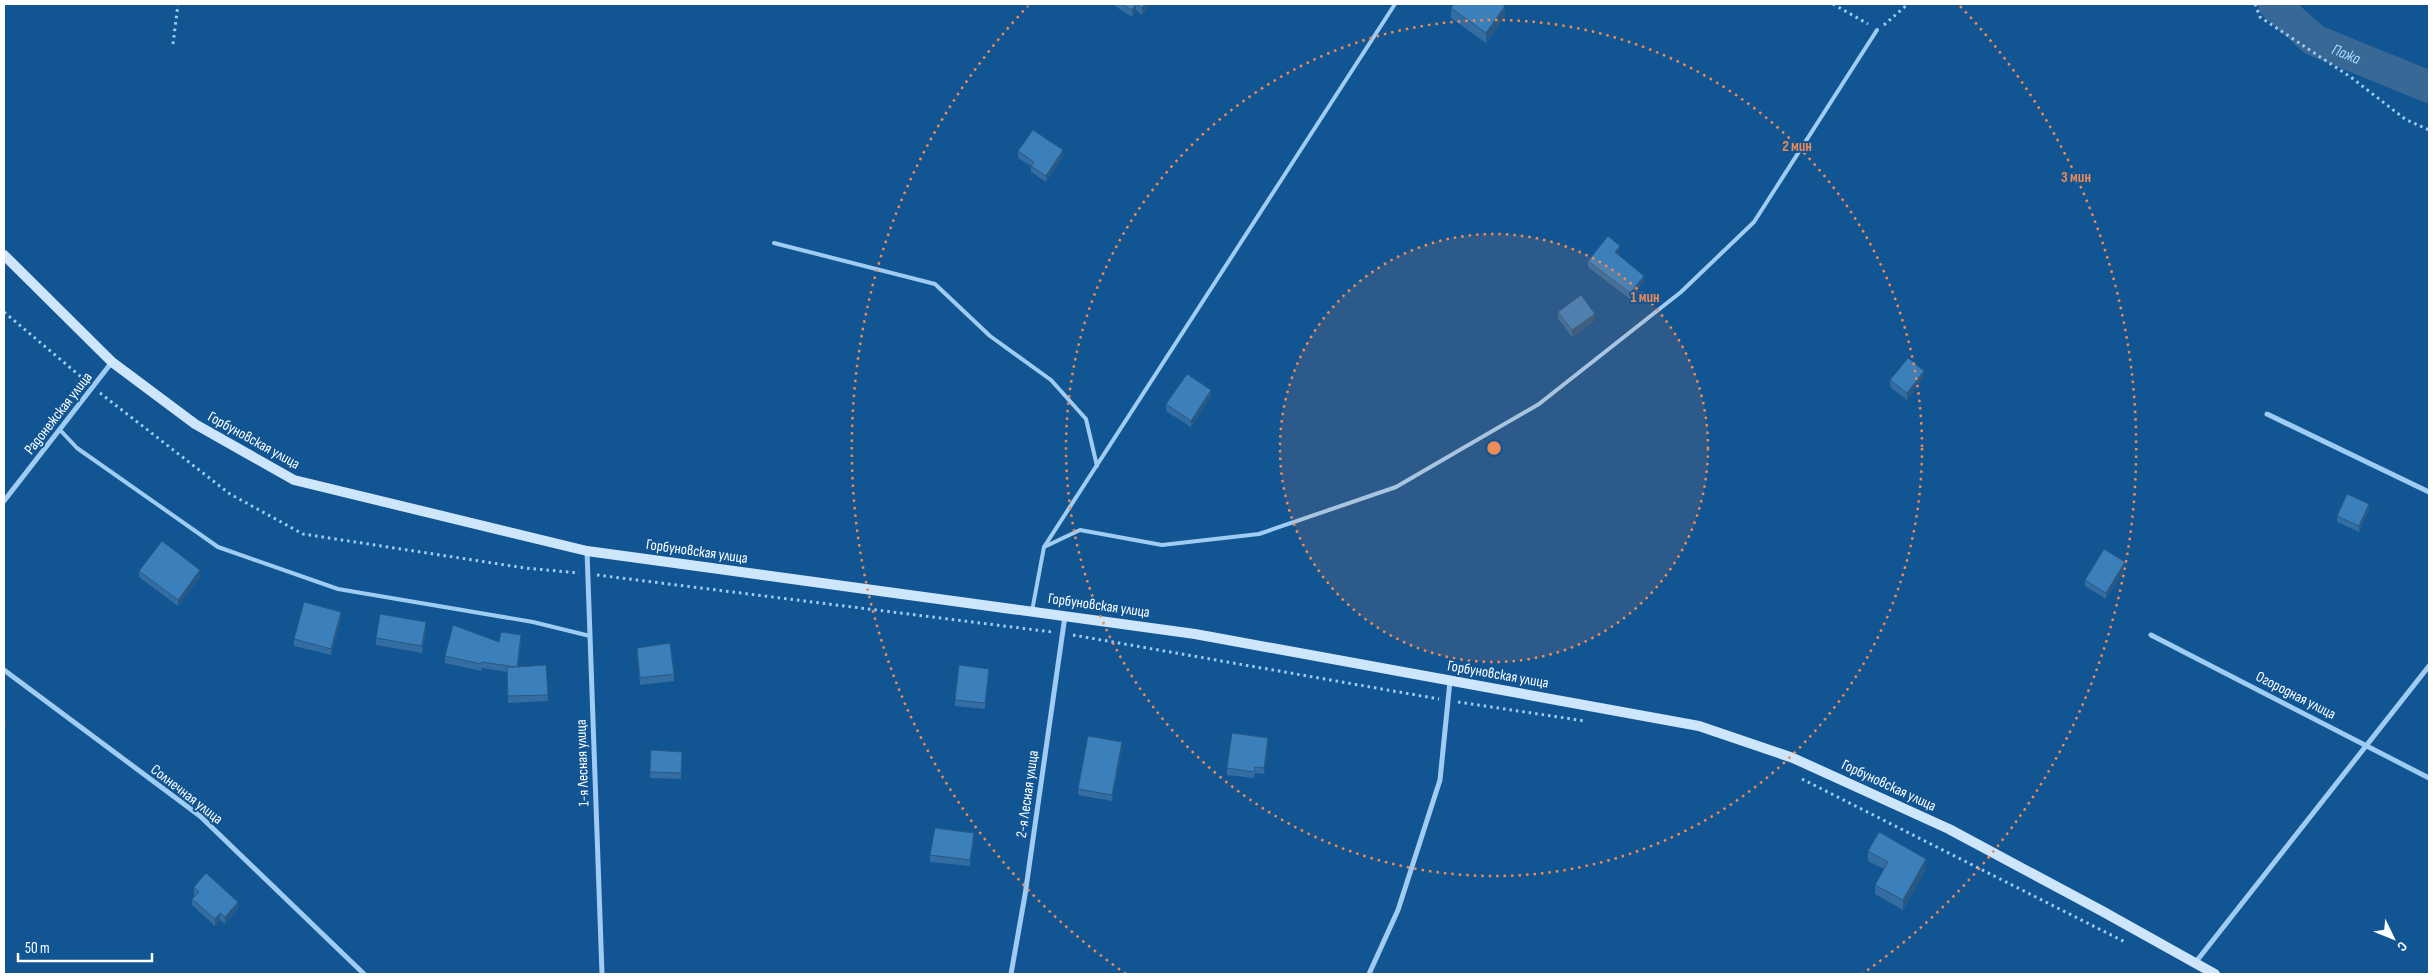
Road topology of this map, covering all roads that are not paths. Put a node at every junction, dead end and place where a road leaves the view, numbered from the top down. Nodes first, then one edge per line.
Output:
1 (1395, 4) edge
2 (1878, 30) road end
3 (774, 243) dead end
4 (4, 255) edge
5 (112, 362) junction
6 (2267, 414) dead end
7 (60, 430) junction
8 (1097, 466) junction
9 (2429, 492) edge
10 (4, 501) edge
11 (1044, 547) junction
12 (587, 550) junction
13 (1032, 611) junction
14 (1065, 616) junction
15 (2151, 635) dead end
16 (590, 636) junction
17 (2429, 666) edge
18 (4, 670) edge
19 (1450, 681) junction
20 (2367, 744) junction
21 (2429, 778) edge
22 (2195, 963) junction
23 (364, 974) edge
24 (602, 974) edge
25 (1011, 974) edge
26 (1370, 974) edge
27 (2214, 974) edge

1 - 8 lane
2 - 11 lane
3 - 8 lane
4 - 5 main road, Горбуновская улица
5 - 7 street, Радонежская улица
5 - 12 main road, Горбуновская улица
6 - 9 street
7 - 10 street, Радонежская улица
7 - 16 lane
8 - 11 lane
11 - 13 lane
12 - 13 main road, Горбуновская улица
12 - 16 street, 1-я Лесная улица
13 - 14 main road, Горбуновская улица
14 - 19 main road, Горбуновская улица
14 - 25 street, 2-я Лесная улица
15 - 20 street, Огородная улица
16 - 24 street, 1-я Лесная улица
17 - 20 street
18 - 23 street, Солнечная улица
19 - 22 main road, Горбуновская улица
19 - 26 street
20 - 21 street, Огородная улица
20 - 22 street
22 - 27 main road, Горбуновская улица

